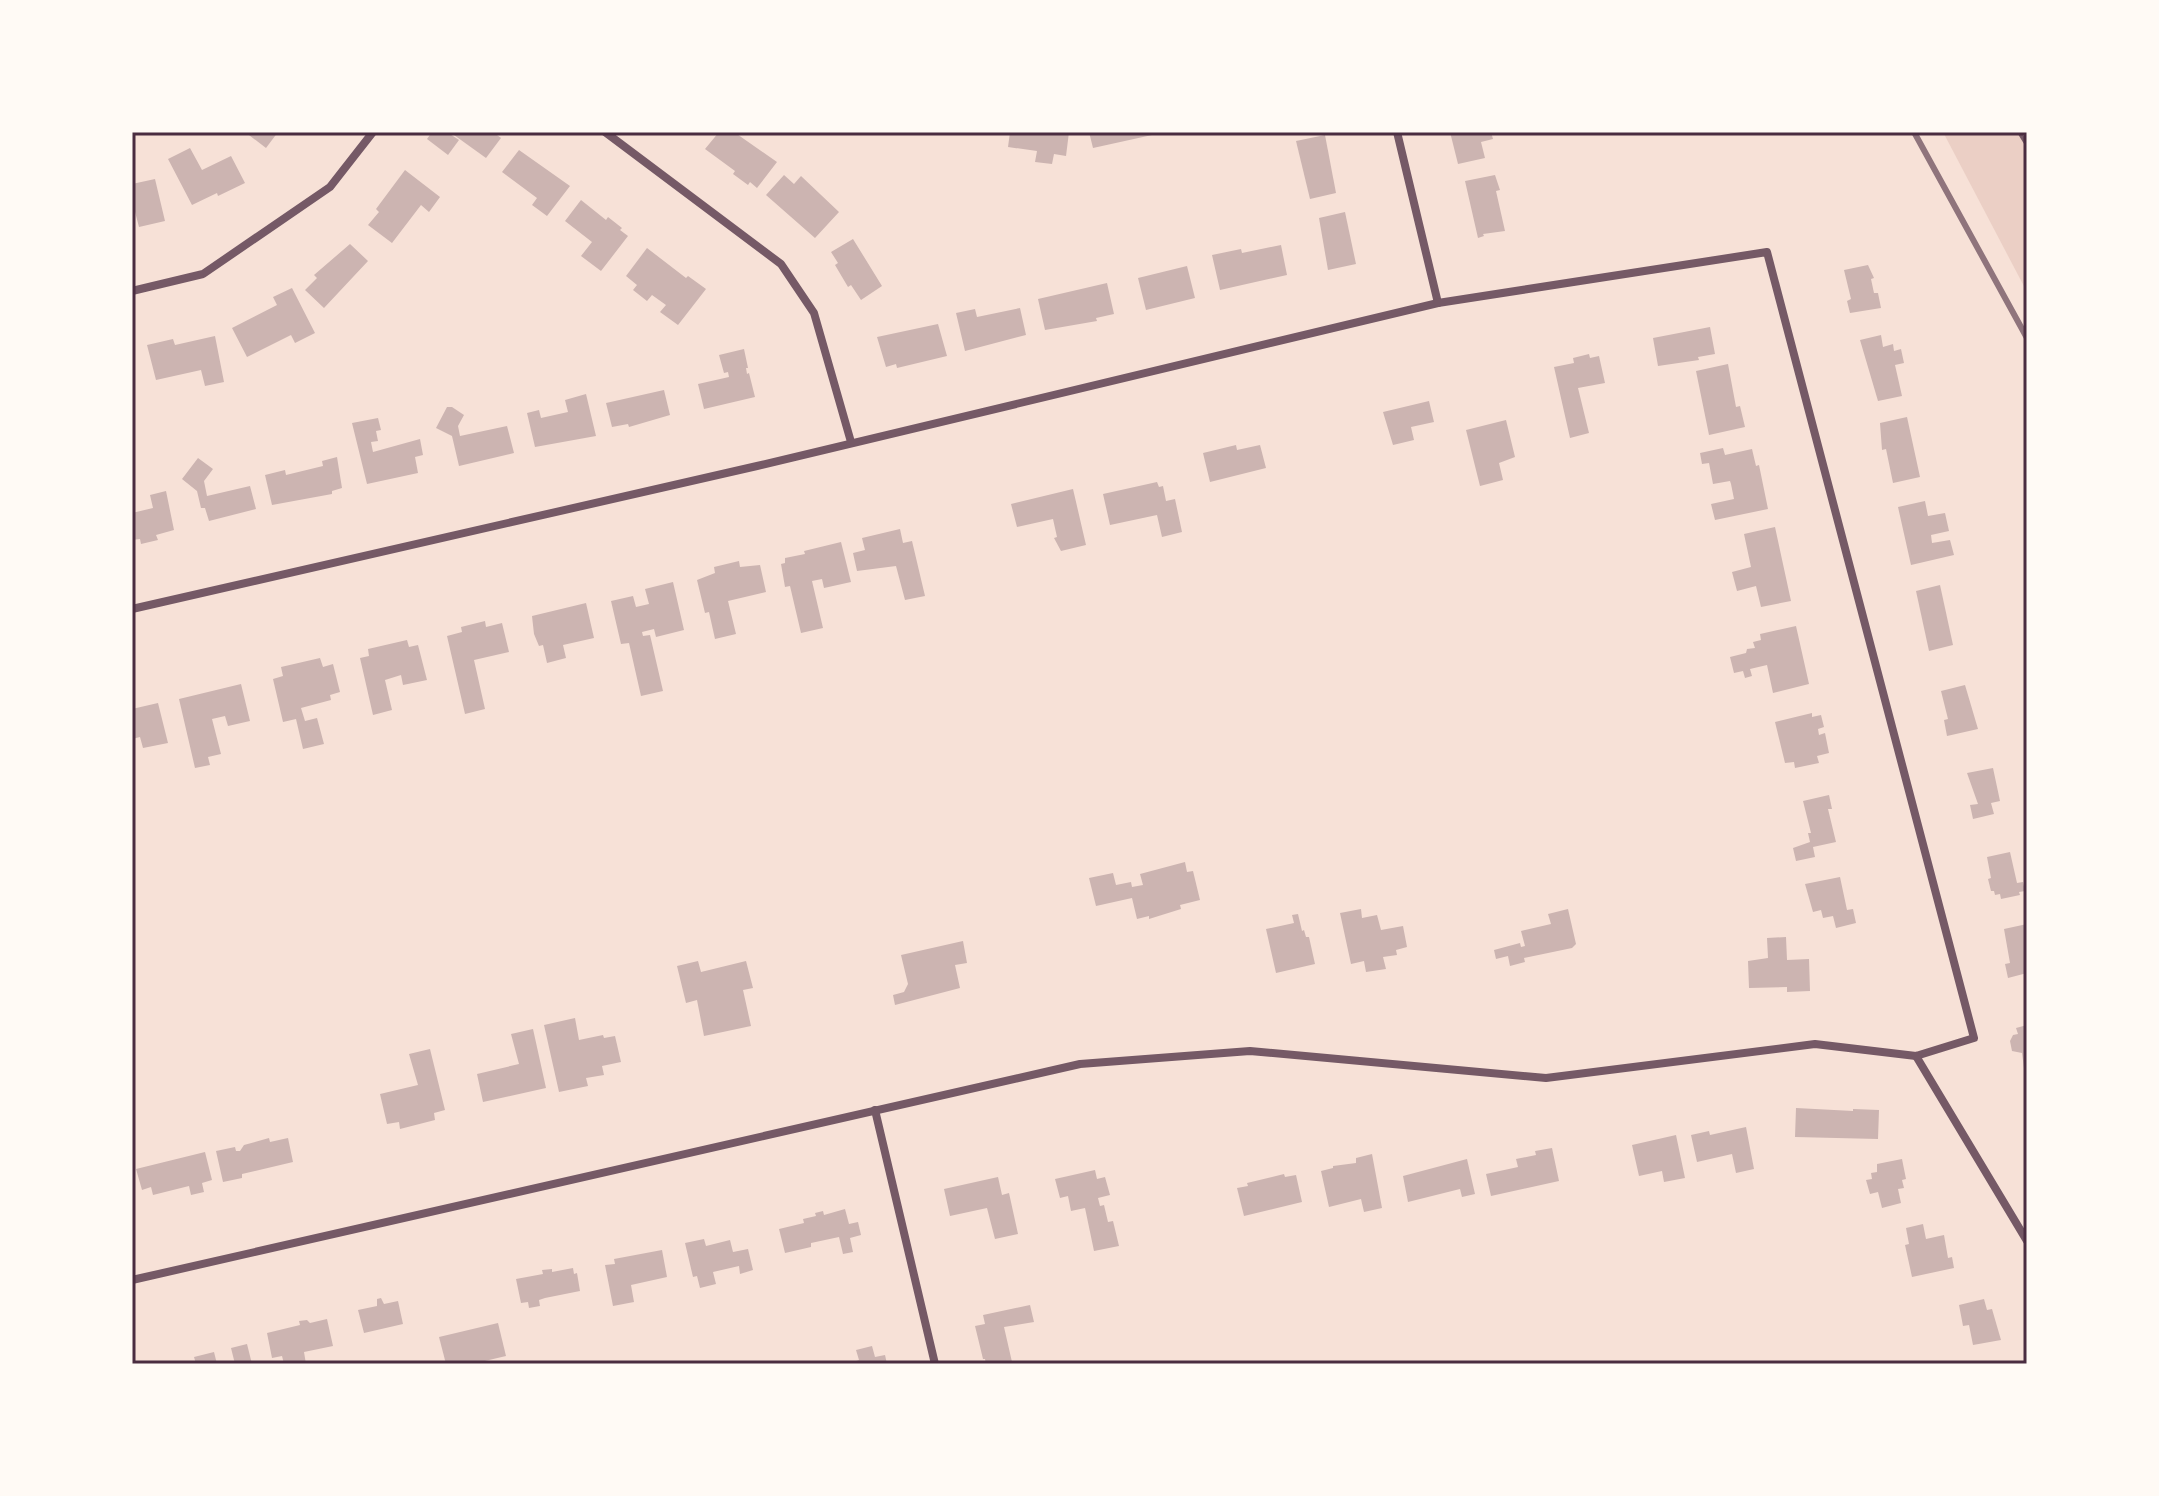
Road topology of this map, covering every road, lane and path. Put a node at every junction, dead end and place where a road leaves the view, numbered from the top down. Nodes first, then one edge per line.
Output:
1 (373, 132) edge
2 (605, 132) edge
3 (1397, 132) edge
4 (2019, 132) edge
5 (2027, 145) edge
6 (132, 291) edge
7 (1438, 303) junction
8 (851, 442) junction
9 (132, 609) edge
10 (1916, 1056) junction
11 (875, 1110) junction
12 (2027, 1241) edge
13 (132, 1280) edge
14 (935, 1364) edge

1 - 6 street
2 - 8 street
3 - 7 street
4 - 5 lane
7 - 8 street
7 - 10 street
8 - 9 street
10 - 11 street
10 - 12 street
11 - 13 street
11 - 14 street

